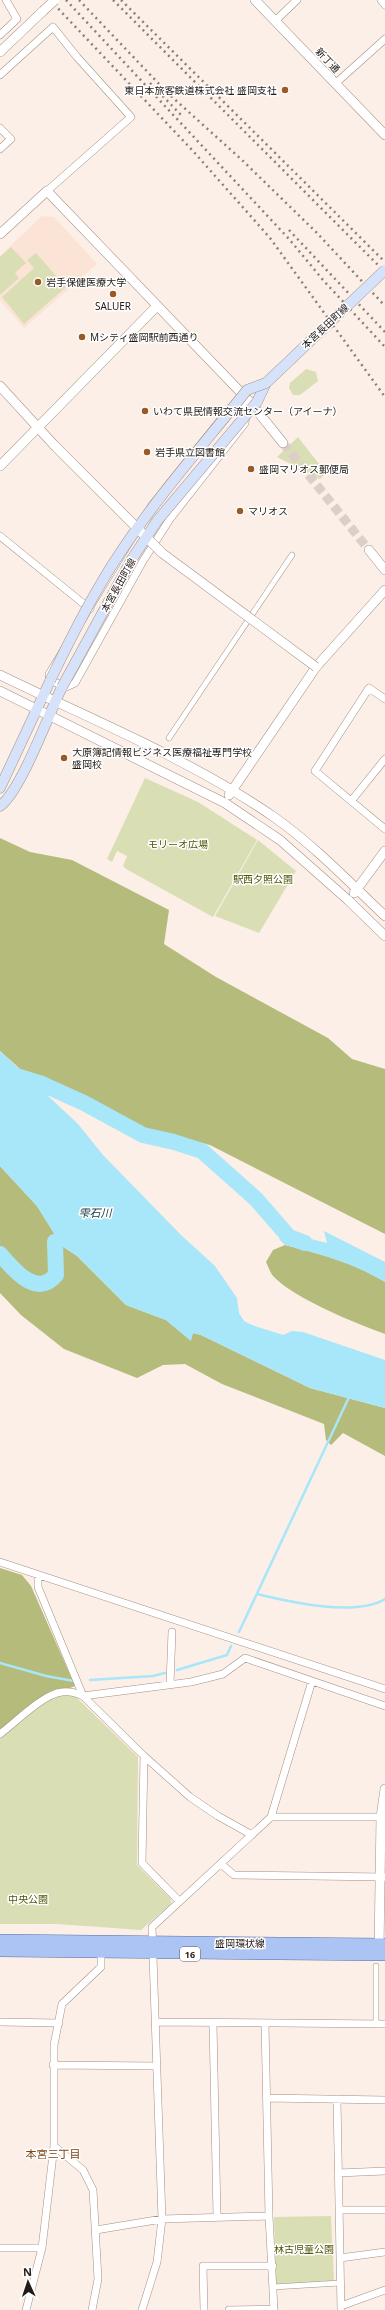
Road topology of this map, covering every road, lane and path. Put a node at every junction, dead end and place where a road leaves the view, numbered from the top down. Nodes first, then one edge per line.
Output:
1 (6, 0) edge
2 (55, 0) edge
3 (255, 0) edge
4 (297, 0) edge
5 (381, 0) edge
6 (385, 5) edge
7 (275, 21) junction
8 (0, 35) edge
9 (385, 38) edge
10 (0, 52) edge
11 (0, 75) edge
12 (336, 83) junction
13 (0, 128) edge
14 (385, 135) edge
15 (0, 149) edge
16 (47, 190) junction
17 (0, 234) edge
18 (385, 270) edge
19 (157, 306) junction
20 (266, 383) junction
21 (0, 386) edge
22 (257, 394) dead end
23 (248, 401) junction
24 (37, 427) junction
25 (283, 443) tunnel mouth
26 (0, 466) edge
27 (136, 530) junction
28 (0, 536) edge
29 (146, 539) junction
30 (369, 550) tunnel mouth
31 (292, 555) dead end
32 (385, 570) edge
33 (385, 590) edge
34 (90, 609) junction
35 (316, 666) junction
36 (0, 675) edge
37 (0, 691) edge
38 (42, 696) junction
39 (385, 699) edge
40 (55, 702) junction
41 (37, 710) junction
42 (49, 715) junction
43 (169, 738) dead end
44 (385, 759) edge
45 (0, 788) edge
46 (232, 791) junction
47 (352, 800) junction
48 (225, 803) junction
49 (0, 806) edge
50 (385, 829) edge
51 (385, 852) edge
52 (357, 890) junction
53 (348, 900) junction
54 (385, 916) edge
55 (385, 936) edge
56 (0, 1562) edge
57 (38, 1575) junction
58 (172, 1632) dead end
59 (312, 1681) junction
60 (170, 1684) junction
61 (385, 1689) edge
62 (83, 1696) junction
63 (385, 1706) edge
64 (0, 1734) edge
65 (144, 1756) junction
66 (385, 1789) edge
67 (271, 1817) junction
68 (381, 1817) junction
69 (252, 1835) junction
70 (221, 1864) junction
71 (383, 1877) edge
72 (179, 1901) junction
73 (0, 1940) edge
74 (151, 1948) junction
75 (0, 1951) edge
76 (101, 1953) junction
77 (381, 1953) edge
78 (0, 2022) edge
79 (156, 2022) junction
80 (59, 2023) junction
81 (213, 2023) junction
82 (266, 2023) junction
83 (376, 2024) junction
84 (385, 2024) edge
85 (53, 2065) junction
86 (157, 2066) junction
87 (267, 2098) junction
88 (337, 2099) junction
89 (385, 2100) edge
90 (54, 2146) junction
91 (385, 2171) edge
92 (338, 2173) junction
93 (339, 2210) junction
94 (385, 2210) edge
95 (217, 2216) junction
96 (269, 2216) junction
97 (162, 2219) junction
98 (96, 2230) junction
99 (0, 2248) edge
100 (42, 2248) junction
101 (385, 2252) edge
102 (340, 2258) junction
103 (272, 2266) junction
104 (340, 2283) junction
105 (273, 2287) junction
106 (385, 2290) edge
107 (341, 2308) edge
108 (274, 2309) edge
109 (26, 2310) edge
110 (92, 2310) edge
111 (142, 2310) edge
112 (204, 2310) edge
113 (229, 2310) edge

1 - 8 street
2 - 10 street, bridge
3 - 7 street, 新丁通
4 - 7 street
5 - 6 street
7 - 12 street, 新丁通
9 - 12 street
11 - 16 street
12 - 14 street, 新丁通
13 - 15 street
16 - 17 street
16 - 19 street
18 - 20 main road, 本宮長田町線, bridge
19 - 23 street
19 - 24 street
20 - 27 main road, 本宮長田町線, bridge
20 - 29 main road, 本宮長田町線, bridge
21 - 24 street
22 - 23 street
23 - 25 street
23 - 34 street
23 - 34 street
24 - 26 street
24 - 27 street, bridge
27 - 29 street, bridge
27 - 38 main road, 本宮長田町線, bridge
28 - 34 street
29 - 35 street, bridge
29 - 40 main road, 本宮長田町線, bridge
30 - 32 street
31 - 43 street
33 - 35 street
35 - 46 street
36 - 38 street
37 - 41 street
38 - 40 street
38 - 41 main road, 本宮長田町線
39 - 47 street
40 - 42 main road, 本宮長田町線
40 - 46 street
41 - 42 street
41 - 45 main road, 本宮長田町線
42 - 48 street
42 - 49 main road, 本宮長田町線
44 - 47 street
46 - 48 street
46 - 52 street
47 - 50 street
48 - 53 street
51 - 52 street
52 - 53 street
52 - 54 street
53 - 55 street
56 - 57 street
57 - 61 street
57 - 62 street
58 - 60 street
59 - 60 street
59 - 63 street
59 - 67 street
60 - 62 street
62 - 64 street
62 - 65 street
65 - 69 street
65 - 72 street
66 - 68 street
67 - 68 street
67 - 69 street
68 - 71 street
69 - 70 street
70 - 71 street
70 - 72 street
71 - 77 street
72 - 74 street
73 - 74 main road, 盛岡環状線 / 16
74 - 76 main road, 盛岡環状線 / 16
74 - 77 main road, 盛岡環状線 / 16
74 - 79 street
75 - 76 main road, 盛岡環状線 / 16
76 - 80 street
77 - 83 street
78 - 80 street
79 - 81 street
79 - 86 street
80 - 85 street
81 - 82 street
81 - 95 street
82 - 83 street
82 - 87 street
83 - 84 street
85 - 86 street
85 - 90 street
86 - 97 street
87 - 88 street
87 - 96 street
88 - 89 street
88 - 92 street
90 - 98 street
90 - 100 street
91 - 92 street
92 - 93 street
93 - 94 street
93 - 102 street
95 - 96 street
95 - 97 street
96 - 103 street
97 - 98 street
97 - 111 street
98 - 110 street
99 - 100 street
100 - 109 street
101 - 102 street
102 - 104 street
103 - 105 street
103 - 112 street
104 - 105 street
104 - 107 street
105 - 108 street
106 - 107 street
108 - 113 street

